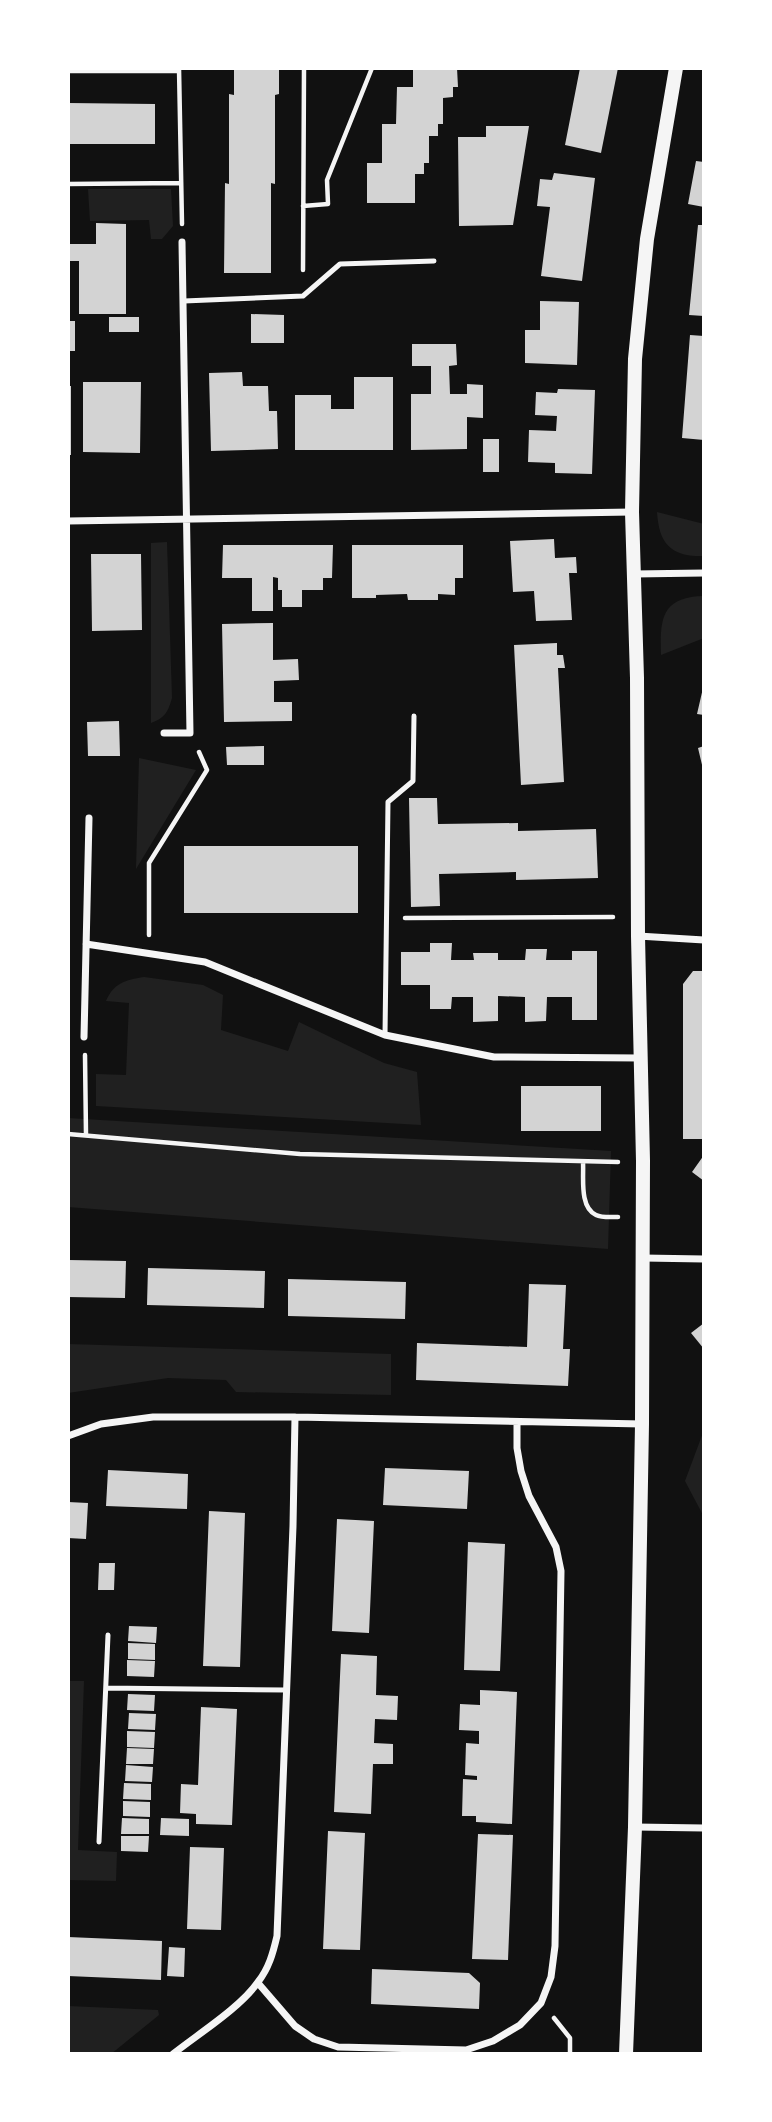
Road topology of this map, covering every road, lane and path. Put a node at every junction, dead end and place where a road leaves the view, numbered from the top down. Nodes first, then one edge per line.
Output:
1 (303, 68) edge
2 (372, 68) edge
3 (676, 68) edge
4 (179, 70) edge
5 (68, 71) edge
6 (181, 183) junction
7 (68, 184) edge
8 (303, 206) junction
9 (182, 242) joint
10 (434, 261) dead end
11 (303, 296) junction
12 (184, 301) junction
13 (632, 512) junction
14 (187, 520) junction
15 (68, 521) edge
16 (704, 573) edge
17 (633, 575) junction
18 (414, 716) dead end
19 (164, 733) dead end
20 (190, 733) junction
21 (89, 818) dead end
22 (639, 917) junction
23 (404, 918) dead end
24 (638, 936) junction
25 (704, 940) edge
26 (86, 944) junction
27 (149, 953) junction
28 (385, 1035) junction
29 (84, 1037) joint
30 (640, 1058) junction
31 (68, 1134) edge
32 (86, 1135) junction
33 (643, 1161) junction
34 (583, 1162) junction
35 (643, 1218) junction
36 (643, 1258) junction
37 (704, 1259) edge
38 (295, 1417) junction
39 (517, 1422) junction
40 (642, 1424) junction
41 (68, 1437) edge
42 (108, 1635) dead end
43 (106, 1688) junction
44 (286, 1690) junction
45 (635, 1827) junction
46 (704, 1828) edge
47 (99, 1842) dead end
48 (258, 1983) junction
49 (541, 2003) junction
50 (173, 2054) edge
51 (570, 2054) edge
52 (626, 2054) edge

1 - 8 path
2 - 8 path
3 - 13 main road
4 - 5 path
4 - 6 path
6 - 7 path
6 - 9 path
8 - 11 path
9 - 12 street
10 - 11 lane
11 - 12 lane
12 - 14 street
13 - 14 street
13 - 17 main road
14 - 15 street
14 - 20 street
16 - 17 street
17 - 22 main road
18 - 28 lane
19 - 20 street
20 - 27 path
21 - 26 street
22 - 23 path
22 - 24 main road
24 - 25 street
24 - 30 main road
26 - 27 street
26 - 29 street
27 - 28 street
28 - 30 street
29 - 32 path
30 - 33 main road
31 - 32 path
32 - 34 path
33 - 34 path
33 - 35 main road
34 - 35 path
35 - 36 main road
36 - 37 street
36 - 40 main road
38 - 39 street
38 - 41 street
38 - 44 street
39 - 40 street
39 - 49 street
40 - 45 main road
42 - 43 lane
43 - 44 lane
43 - 47 lane
44 - 48 street
45 - 46 street
45 - 52 main road
48 - 49 street
48 - 50 street
49 - 51 path

